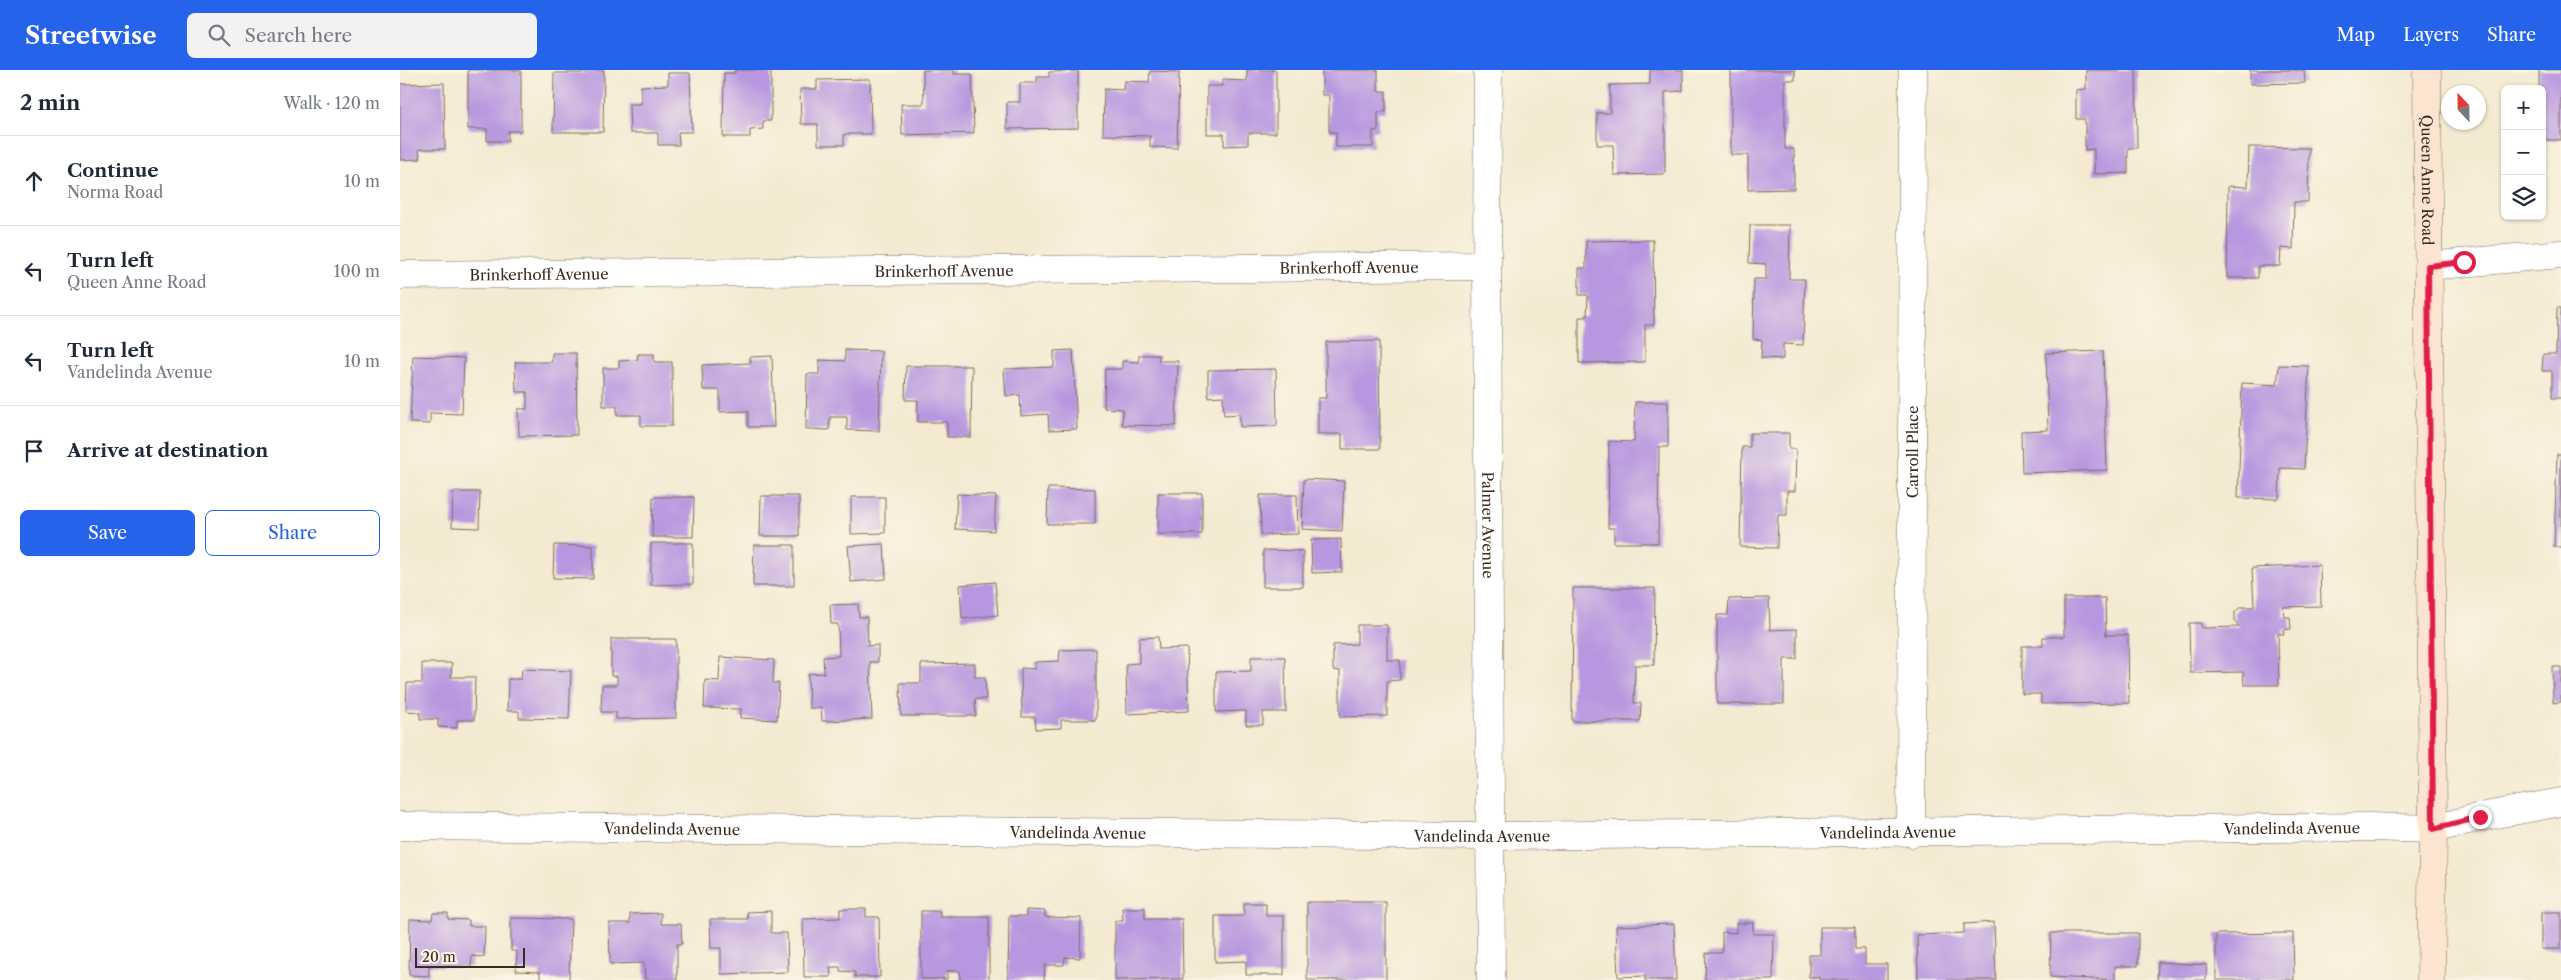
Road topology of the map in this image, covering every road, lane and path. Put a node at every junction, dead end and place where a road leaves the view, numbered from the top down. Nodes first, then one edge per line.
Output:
1 (1488, 70) edge
2 (1913, 70) edge
3 (2427, 70) edge
4 (2561, 254) edge
5 (1487, 266) junction
6 (2428, 266) junction
7 (400, 275) edge
8 (2561, 802) edge
9 (400, 826) edge
10 (2433, 829) junction
11 (1911, 833) junction
12 (1490, 836) junction
13 (1491, 980) edge
14 (2431, 980) edge

1 - 5 street, Palmer Avenue
2 - 11 street, Carroll Place
3 - 6 street, Queen Anne Road
4 - 6 street
5 - 7 street, Brinkerhoff Avenue
5 - 12 street, Palmer Avenue
6 - 10 street, Queen Anne Road
8 - 10 street, Vandelinda Avenue
9 - 12 street, Vandelinda Avenue
10 - 11 street, Vandelinda Avenue
10 - 14 street, Queen Anne Road
11 - 12 street, Vandelinda Avenue
12 - 13 street, Palmer Avenue

